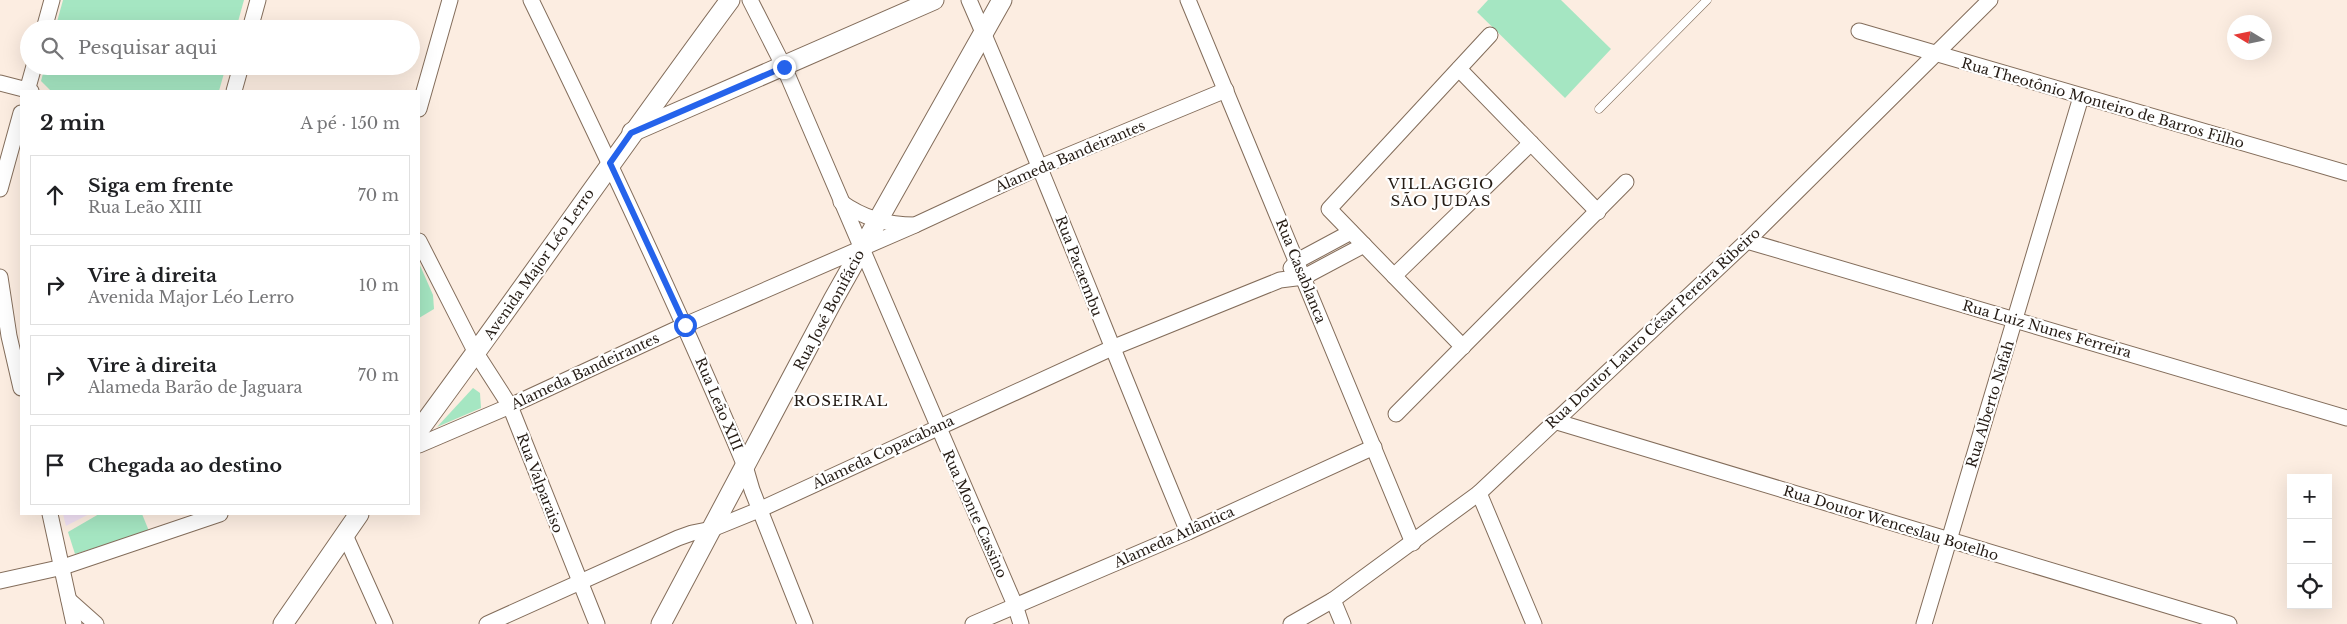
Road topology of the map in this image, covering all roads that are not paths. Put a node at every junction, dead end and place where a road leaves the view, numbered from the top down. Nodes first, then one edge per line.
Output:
1 (52, 0) edge
2 (258, 0) edge
3 (450, 0) edge
4 (531, 0) edge
5 (730, 0) edge
6 (750, 0) edge
7 (934, 0) edge
8 (969, 0) edge
9 (1002, 0) edge
10 (1188, 0) edge
11 (1707, 0) edge
12 (1990, 0) edge
13 (46, 20) edge
14 (252, 20) edge
15 (1859, 31) dead end
16 (983, 32) junction
17 (1490, 35) dead end
18 (1935, 54) junction
19 (784, 67) junction
20 (1458, 69) junction
21 (32, 75) edge
22 (238, 75) edge
23 (0, 82) edge
24 (26, 90) edge
25 (29, 90) edge
26 (234, 90) edge
27 (1226, 90) junction
28 (2081, 97) junction
29 (420, 105) edge
30 (1599, 109) dead end
31 (20, 117) edge
32 (631, 133) junction
33 (1530, 143) junction
34 (610, 163) junction
35 (1040, 167) junction
36 (2347, 173) edge
37 (1626, 182) dead end
38 (0, 189) edge
39 (841, 202) junction
40 (1598, 212) junction
41 (877, 221) junction
42 (915, 225) junction
43 (1351, 232) junction
44 (1747, 240) junction
45 (420, 243) edge
46 (1364, 245) junction
47 (862, 250) junction
48 (1298, 261) junction
49 (1394, 276) junction
50 (0, 277) edge
51 (1304, 277) junction
52 (1280, 280) junction
53 (2015, 320) junction
54 (685, 325) junction
55 (5, 338) edge
56 (1463, 347) junction
57 (1112, 348) junction
58 (476, 353) junction
59 (20, 385) edge
60 (510, 406) junction
61 (1396, 414) dead end
62 (2347, 418) edge
63 (1554, 421) junction
64 (937, 427) junction
65 (420, 429) edge
66 (420, 445) edge
67 (1374, 447) junction
68 (745, 466) junction
69 (1479, 493) junction
70 (761, 509) junction
71 (50, 515) edge
72 (217, 515) edge
73 (358, 515) edge
74 (712, 529) junction
75 (1188, 532) junction
76 (344, 535) junction
77 (1949, 540) junction
78 (1413, 543) junction
79 (63, 567) junction
80 (0, 581) edge
81 (580, 584) junction
82 (69, 600) junction
83 (1333, 600) junction
84 (1015, 606) junction
85 (74, 624) edge
86 (96, 624) edge
87 (283, 624) edge
88 (385, 624) edge
89 (487, 624) edge
90 (597, 624) edge
91 (661, 624) edge
92 (805, 624) edge
93 (973, 624) edge
94 (1021, 624) edge
95 (1291, 624) edge
96 (1342, 624) edge
97 (1534, 624) edge
98 (1924, 624) edge
99 (2228, 624) edge

1 - 13 street
2 - 14 street
3 - 29 street
4 - 34 street, Rua Leão XIII
5 - 32 street, Avenida Major Léo Lerro
6 - 19 street, Rua Monte Cassino
7 - 19 street
8 - 16 street, Rua Pacaembu
9 - 16 street, Rua José Bonifácio
10 - 27 street, Rua Casablanca
11 - 30 lane
12 - 18 street, Rua Doutor Lauro César Pereira Ribeiro
15 - 18 street, Rua Theotônio Monteiro de Barros Filho
16 - 35 street, Rua Pacaembu
16 - 41 street, Rua José Bonifácio
17 - 20 street
18 - 28 street, Rua Theotônio Monteiro de Barros Filho
18 - 44 street, Rua Doutor Lauro César Pereira Ribeiro
19 - 32 street
19 - 39 street, Rua Monte Cassino
20 - 33 street
20 - 43 street
21 - 25 street
22 - 26 street
23 - 24 street
27 - 35 street, Alameda Bandeirantes
27 - 48 street, Rua Casablanca
28 - 36 street, Rua Theotônio Monteiro de Barros Filho
28 - 53 street, Rua Alberto Nafah
31 - 38 street
32 - 34 street, Avenida Major Léo Lerro
33 - 40 street
33 - 49 street
34 - 54 street, Rua Leão XIII
34 - 58 street, Avenida Major Léo Lerro
35 - 42 street, Alameda Bandeirantes
35 - 57 street, Rua Pacaembu
37 - 40 street
39 - 41 street
39 - 47 street, Rua Monte Cassino
40 - 56 street
41 - 42 street, Alameda Bandeirantes
41 - 47 street, Rua José Bonifácio
42 - 47 street, Alameda Bandeirantes
43 - 46 street
43 - 48 street, Alameda Copacabana
44 - 53 street, Rua Luiz Nunes Ferreira
44 - 63 street, Rua Doutor Lauro César Pereira Ribeiro
45 - 58 street, Rua Valparaiso
46 - 49 street
46 - 51 street
47 - 54 street, Alameda Bandeirantes
47 - 64 street, Rua Monte Cassino
47 - 68 street, Rua José Bonifácio
48 - 51 street, Rua Casablanca
48 - 52 street, Alameda Copacabana
49 - 56 street
50 - 55 street
51 - 52 street, Alameda Copacabana
51 - 67 street, Rua Casablanca
52 - 57 street, Alameda Copacabana
53 - 62 street, Rua Luiz Nunes Ferreira
53 - 77 street, Rua Alberto Nafah
54 - 60 street, Alameda Bandeirantes
54 - 68 street, Rua Leão XIII
55 - 59 street
56 - 61 street
57 - 64 street, Alameda Copacabana
57 - 75 street, Rua Pacaembu
58 - 60 street, Rua Valparaiso
58 - 65 street, Avenida Major Léo Lerro
60 - 66 street, Alameda Bandeirantes
60 - 81 street, Rua Valparaiso
63 - 69 street, Rua Doutor Lauro César Pereira Ribeiro
63 - 77 street, Rua Doutor Wenceslau Botelho
64 - 70 street, Alameda Copacabana
64 - 84 street, Rua Monte Cassino
67 - 75 street, Alameda Atlântica
67 - 78 street, Rua Casablanca
68 - 70 street, Rua Leão XIII
68 - 74 street, Rua José Bonifácio
69 - 78 street, Rua Doutor Lauro César Pereira Ribeiro
69 - 97 street
70 - 74 street, Alameda Copacabana
70 - 92 street, Rua Leão XIII
71 - 79 street
72 - 79 street
73 - 76 street
74 - 81 street, Alameda Copacabana
74 - 91 street, Rua José Bonifácio
75 - 84 street, Alameda Atlântica
76 - 87 street
76 - 88 street
77 - 98 street, Rua Alberto Nafah
77 - 99 street, Rua Doutor Wenceslau Botelho
78 - 83 street, Rua Doutor Lauro César Pereira Ribeiro
79 - 80 street
79 - 82 street
81 - 89 street, Alameda Copacabana
81 - 90 street, Rua Valparaiso
82 - 85 street
82 - 86 street
83 - 95 street, Rua Doutor Lauro César Pereira Ribeiro
83 - 96 street
84 - 93 street, Alameda Atlântica
84 - 94 street, Rua Monte Cassino

